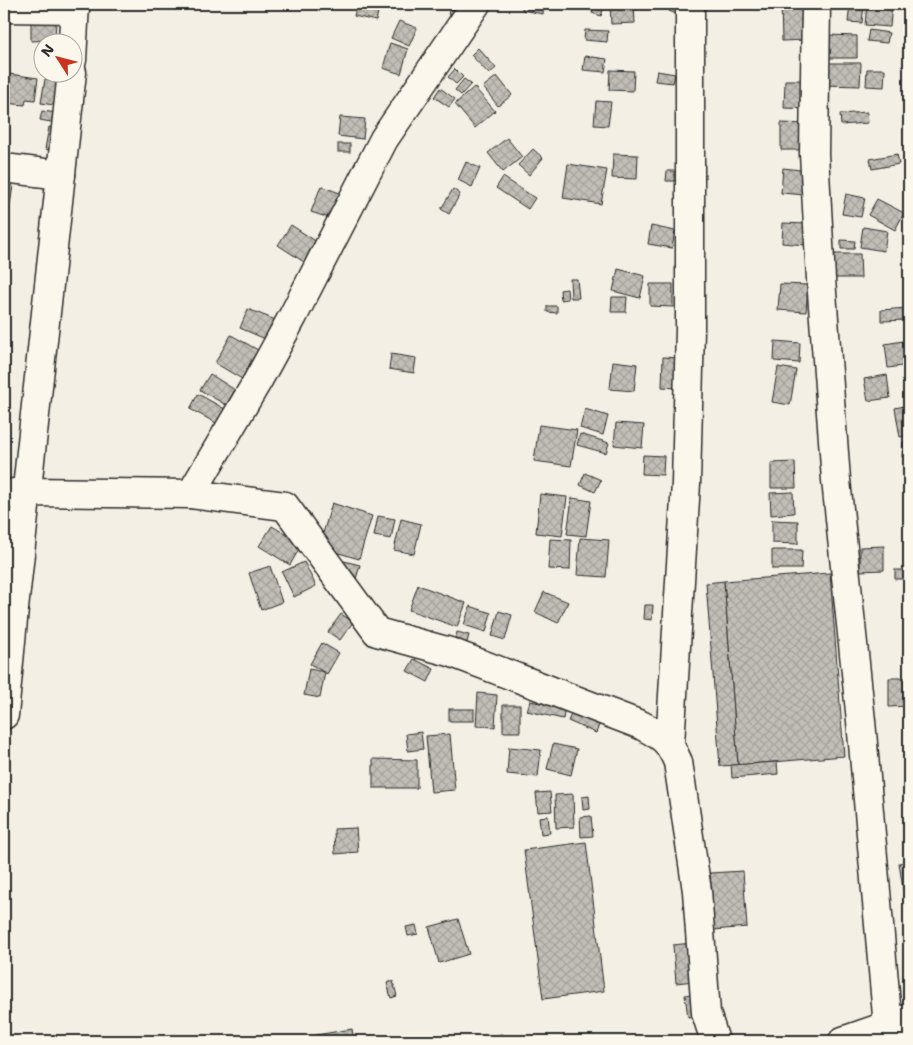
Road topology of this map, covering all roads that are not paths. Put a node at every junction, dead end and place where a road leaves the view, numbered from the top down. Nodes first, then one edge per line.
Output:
1 (476, 4) edge
2 (690, 4) edge
3 (816, 4) edge
4 (75, 6) edge
5 (4, 8) edge
6 (74, 32) edge
7 (71, 82) edge
8 (4, 168) edge
9 (61, 175) junction
10 (15, 493) edge
11 (191, 494) junction
12 (4, 715) edge
13 (670, 744) junction
14 (896, 1029) edge
15 (716, 1041) edge
16 (843, 1041) edge

1 - 11 main road
2 - 13 main road
3 - 14 main road
4 - 5 main road
4 - 6 main road
7 - 9 main road
8 - 9 main road
9 - 10 main road
10 - 11 main road
10 - 12 main road
11 - 13 main road
13 - 15 main road
14 - 16 main road

